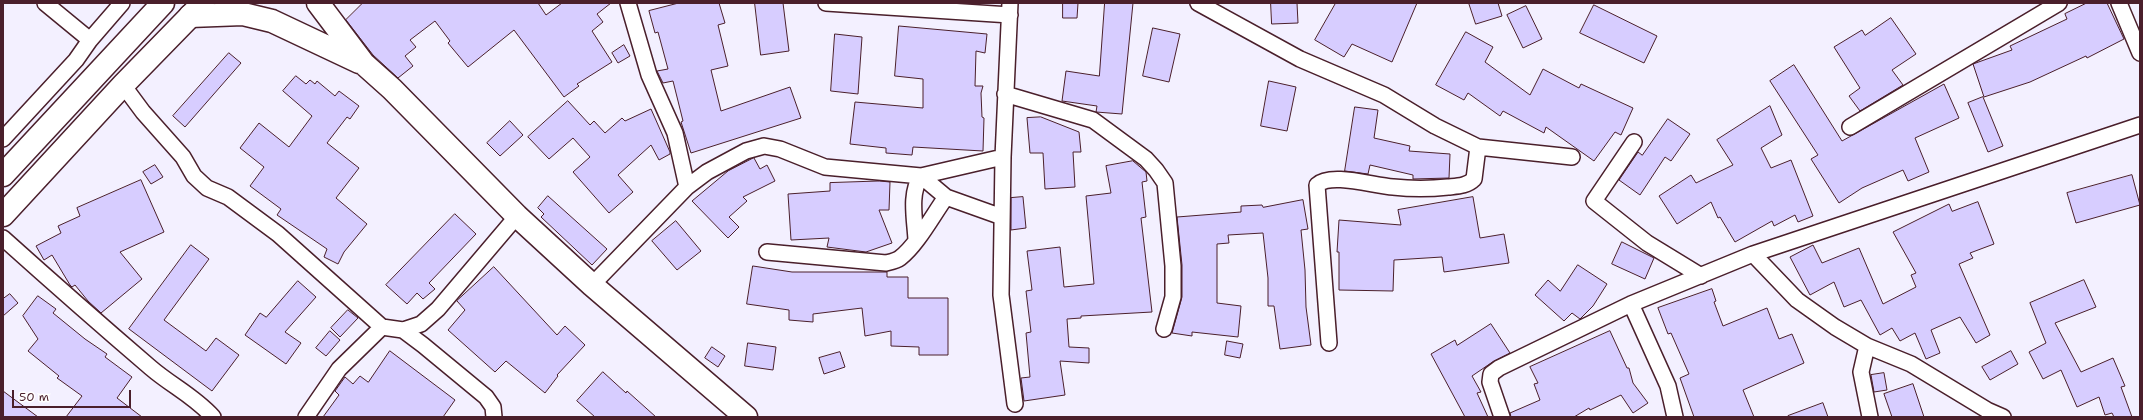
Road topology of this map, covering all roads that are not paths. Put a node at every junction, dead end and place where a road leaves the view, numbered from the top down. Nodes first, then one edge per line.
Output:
1 (45, 3) edge
2 (122, 3) edge
3 (163, 3) edge
4 (318, 3) edge
5 (628, 3) edge
6 (826, 3) edge
7 (1198, 3) edge
8 (2059, 3) edge
9 (2119, 3) edge
10 (196, 9) edge
11 (1010, 9) edge
12 (90, 40) junction
13 (2140, 53) edge
14 (364, 64) junction
15 (123, 85) junction
16 (1005, 94) junction
17 (2140, 125) edge
18 (1850, 127) dead end
19 (3, 139) edge
20 (1634, 142) dead end
21 (1478, 147) junction
22 (1002, 157) junction
23 (1572, 157) dead end
24 (3, 175) edge
25 (921, 176) junction
26 (687, 187) junction
27 (946, 197) junction
28 (3, 215) edge
29 (517, 216) junction
30 (1002, 217) junction
31 (3, 238) edge
32 (916, 240) junction
33 (767, 252) dead end
34 (1753, 254) junction
35 (1700, 276) junction
36 (592, 286) junction
37 (1630, 304) junction
38 (421, 324) junction
39 (382, 327) junction
40 (1164, 329) dead end
41 (403, 330) junction
42 (1329, 343) dead end
43 (423, 345) junction
44 (1868, 346) junction
45 (1015, 404) dead end
46 (213, 417) edge
47 (306, 417) edge
48 (494, 417) edge
49 (746, 417) edge
50 (1502, 417) edge
51 (1675, 417) edge
52 (1870, 417) edge
53 (2002, 417) edge

1 - 12 street
2 - 12 street
3 - 24 main road
4 - 14 main road
5 - 26 street
6 - 11 street
7 - 21 street
8 - 18 street
9 - 13 street
10 - 14 main road
10 - 15 main road
11 - 16 street
12 - 19 street
14 - 29 main road
15 - 28 main road
15 - 39 street
16 - 22 street
16 - 40 street
17 - 34 street
20 - 35 street
21 - 23 street
21 - 42 street
22 - 25 street
22 - 30 street
25 - 26 street
25 - 27 street
25 - 32 street
26 - 36 street
27 - 30 street
27 - 32 street
29 - 36 main road
29 - 38 street
30 - 45 street
31 - 46 street
32 - 33 street
34 - 35 street
34 - 44 street
35 - 37 street
36 - 49 main road
37 - 50 street
37 - 51 street
38 - 41 street
38 - 43 street
39 - 41 street
39 - 47 street
41 - 43 street
43 - 48 street
44 - 52 street
44 - 53 street

